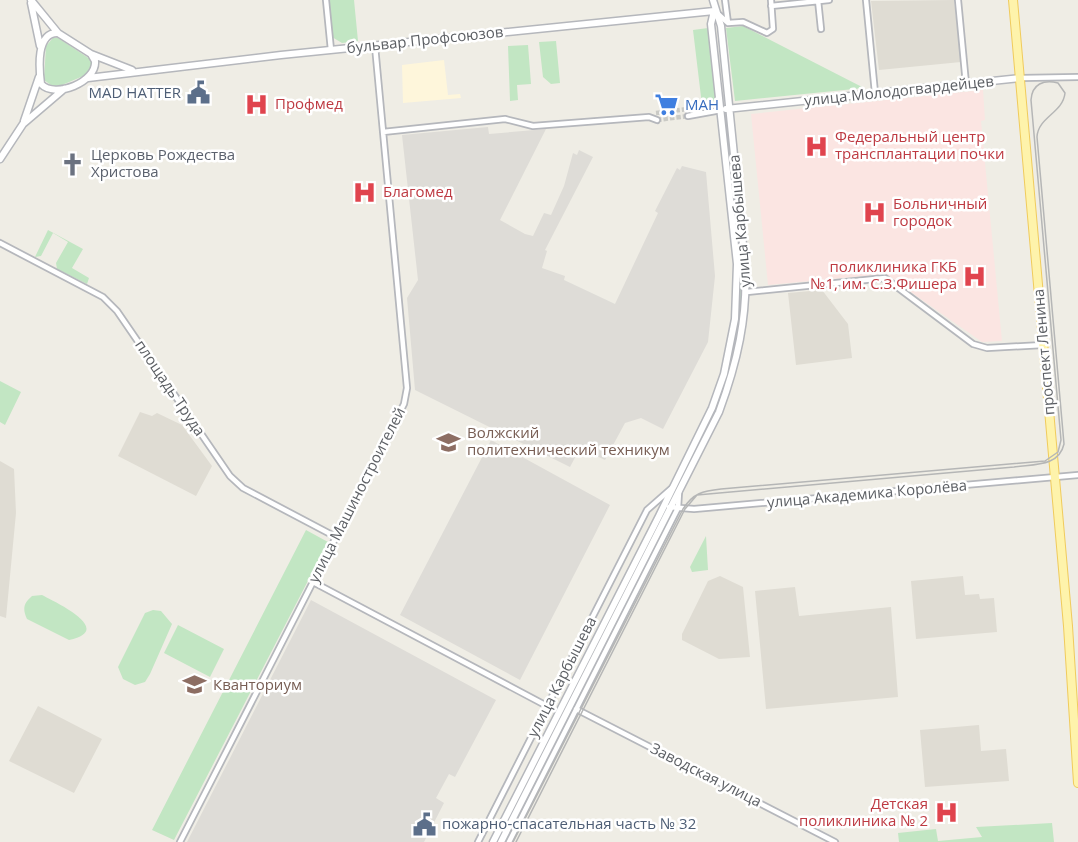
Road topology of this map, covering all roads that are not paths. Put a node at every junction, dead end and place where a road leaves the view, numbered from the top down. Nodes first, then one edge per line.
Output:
1 (30, 0) edge
2 (326, 0) edge
3 (713, 0) edge
4 (725, 0) edge
5 (829, 0) edge
6 (866, 0) edge
7 (958, 0) edge
8 (1013, 0) edge
9 (818, 1) edge
10 (771, 3) edge
11 (714, 11) junction
12 (698, 13) junction
13 (728, 23) junction
14 (711, 24) junction
15 (821, 29) dead end
16 (58, 33) junction
17 (375, 46) junction
18 (41, 49) junction
19 (331, 50) junction
20 (91, 54) junction
21 (136, 71) junction
22 (39, 73) junction
23 (1078, 77) edge
24 (88, 78) junction
25 (1020, 78) junction
26 (966, 84) junction
27 (65, 89) junction
28 (874, 93) junction
29 (688, 109) tunnel mouth
30 (729, 109) junction
31 (721, 110) junction
32 (699, 112) junction
33 (656, 113) tunnel mouth
34 (688, 116) tunnel mouth
35 (649, 117) junction
36 (657, 120) tunnel mouth
37 (23, 124) junction
38 (383, 132) junction
39 (0, 159) edge
40 (0, 243) edge
41 (747, 292) junction
42 (1043, 345) junction
43 (1078, 475) edge
44 (1055, 476) junction
45 (672, 488) junction
46 (671, 507) junction
47 (336, 537) junction
48 (313, 582) junction
49 (547, 706) junction
50 (1076, 708) edge
51 (576, 709) junction
52 (1078, 767) edge
53 (1078, 783) edge
54 (180, 842) edge
55 (478, 842) edge
56 (493, 842) edge
57 (501, 842) edge
58 (509, 842) edge
59 (835, 842) edge

1 - 16 street
1 - 18 street
2 - 19 street
3 - 11 street, улица Карбышева
4 - 13 street
5 - 9 street
6 - 28 street
7 - 26 street
8 - 25 main road, проспект Ленина
9 - 10 street
9 - 15 street
10 - 13 street
11 - 12 street, бульвар Профсоюзов
11 - 13 street
11 - 14 street, улица Карбышева
11 - 30 street, улица Карбышева
12 - 14 street
12 - 17 street, бульвар Профсоюзов
14 - 31 street, улица Карбышева
16 - 18 street
16 - 20 street
17 - 19 street, бульвар Профсоюзов
17 - 38 street, улица Машиностроителей
18 - 22 street
19 - 21 street, бульвар Профсоюзов
20 - 21 street, бульвар Профсоюзов
20 - 24 street
21 - 24 street, бульвар Профсоюзов
22 - 27 street
22 - 37 street
23 - 25 street, улица Молодогвардейцев
24 - 27 street
25 - 26 street, улица Молодогвардейцев
25 - 42 main road, проспект Ленина
26 - 28 street, улица Молодогвардейцев
27 - 37 street
28 - 30 street, улица Молодогвардейцев
29 - 32 street
30 - 31 street, улица Молодогвардейцев
30 - 41 street, улица Карбышева
31 - 32 street
31 - 45 street, улица Карбышева
32 - 34 street
33 - 35 street
35 - 36 street
35 - 38 street
37 - 39 street
38 - 47 street, улица Машиностроителей
40 - 47 street, площадь Труда
41 - 42 street
41 - 46 street, улица Карбышева
42 - 44 main road, проспект Ленина
43 - 44 street, улица Академика Королёва
44 - 46 street, улица Академика Королёва
44 - 50 main road, проспект Ленина
45 - 46 street, улица Карбышева
45 - 49 street, улица Карбышева
46 - 51 street, улица Карбышева
46 - 56 street, улица Карбышева
46 - 57 street, улица Карбышева
47 - 48 street, улица Машиностроителей
48 - 49 street
48 - 54 street, улица Машиностроителей
49 - 55 street, улица Карбышева
50 - 52 main road, проспект Ленина
51 - 58 street, улица Карбышева
51 - 59 street, Заводская улица
52 - 53 main road, проспект Ленина

